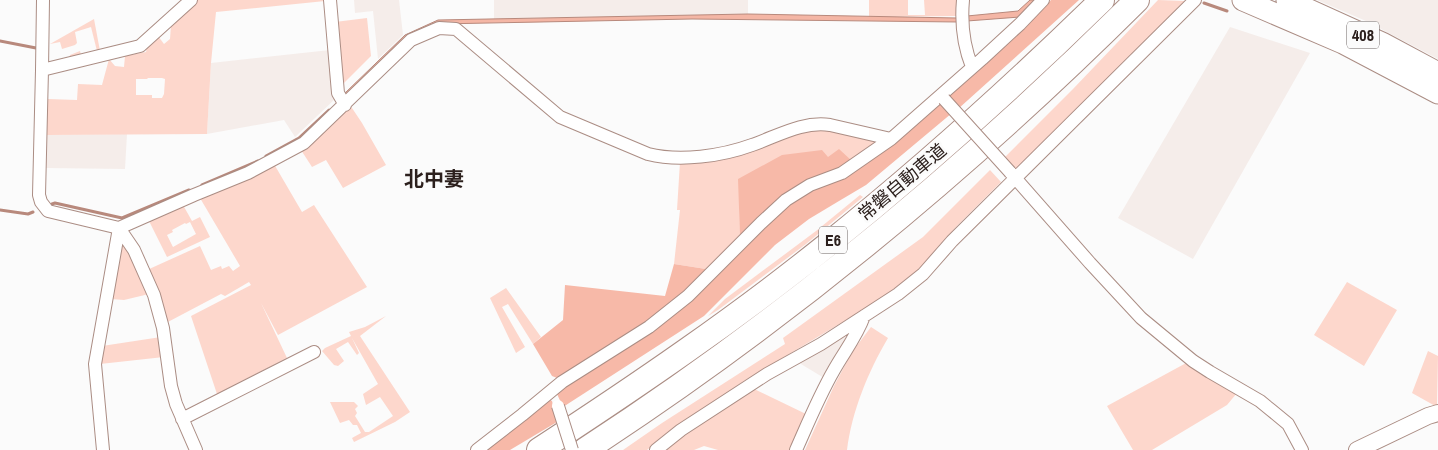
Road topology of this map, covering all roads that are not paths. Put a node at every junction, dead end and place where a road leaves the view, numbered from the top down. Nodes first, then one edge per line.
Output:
1 (42, 0) edge
2 (191, 0) edge
3 (330, 0) edge
4 (963, 0) edge
5 (1043, 0) edge
6 (1102, 0) edge
7 (1137, 0) edge
8 (1195, 0) edge
9 (1243, 0) edge
10 (1287, 0) edge
11 (972, 68) junction
12 (42, 70) junction
13 (1438, 74) edge
14 (1438, 93) edge
15 (942, 97) junction
16 (344, 105) junction
17 (891, 138) junction
18 (1013, 175) junction
19 (119, 228) junction
20 (864, 316) junction
21 (314, 352) dead end
22 (552, 388) junction
23 (1438, 413) edge
24 (182, 419) junction
25 (103, 450) edge
26 (196, 450) edge
27 (477, 450) edge
28 (540, 450) edge
29 (572, 450) edge
30 (585, 450) edge
31 (656, 450) edge
32 (796, 450) edge
33 (1302, 450) edge
34 (1357, 450) edge

1 - 12 street
2 - 12 street
3 - 16 street
4 - 11 street
5 - 11 street
6 - 28 highway, 常磐自動車道 / E6
7 - 30 highway, 常磐自動車道 / E6
8 - 18 street
9 - 14 highway, 408
10 - 13 highway, 408
11 - 15 street
12 - 19 street
15 - 17 street
15 - 18 street, bridge
16 - 17 street
16 - 19 street
17 - 22 street
18 - 20 street
18 - 33 street
19 - 24 street
19 - 25 street
20 - 31 street
20 - 32 street
21 - 24 street
22 - 27 street
22 - 29 street, bridge
23 - 34 street
24 - 26 street

